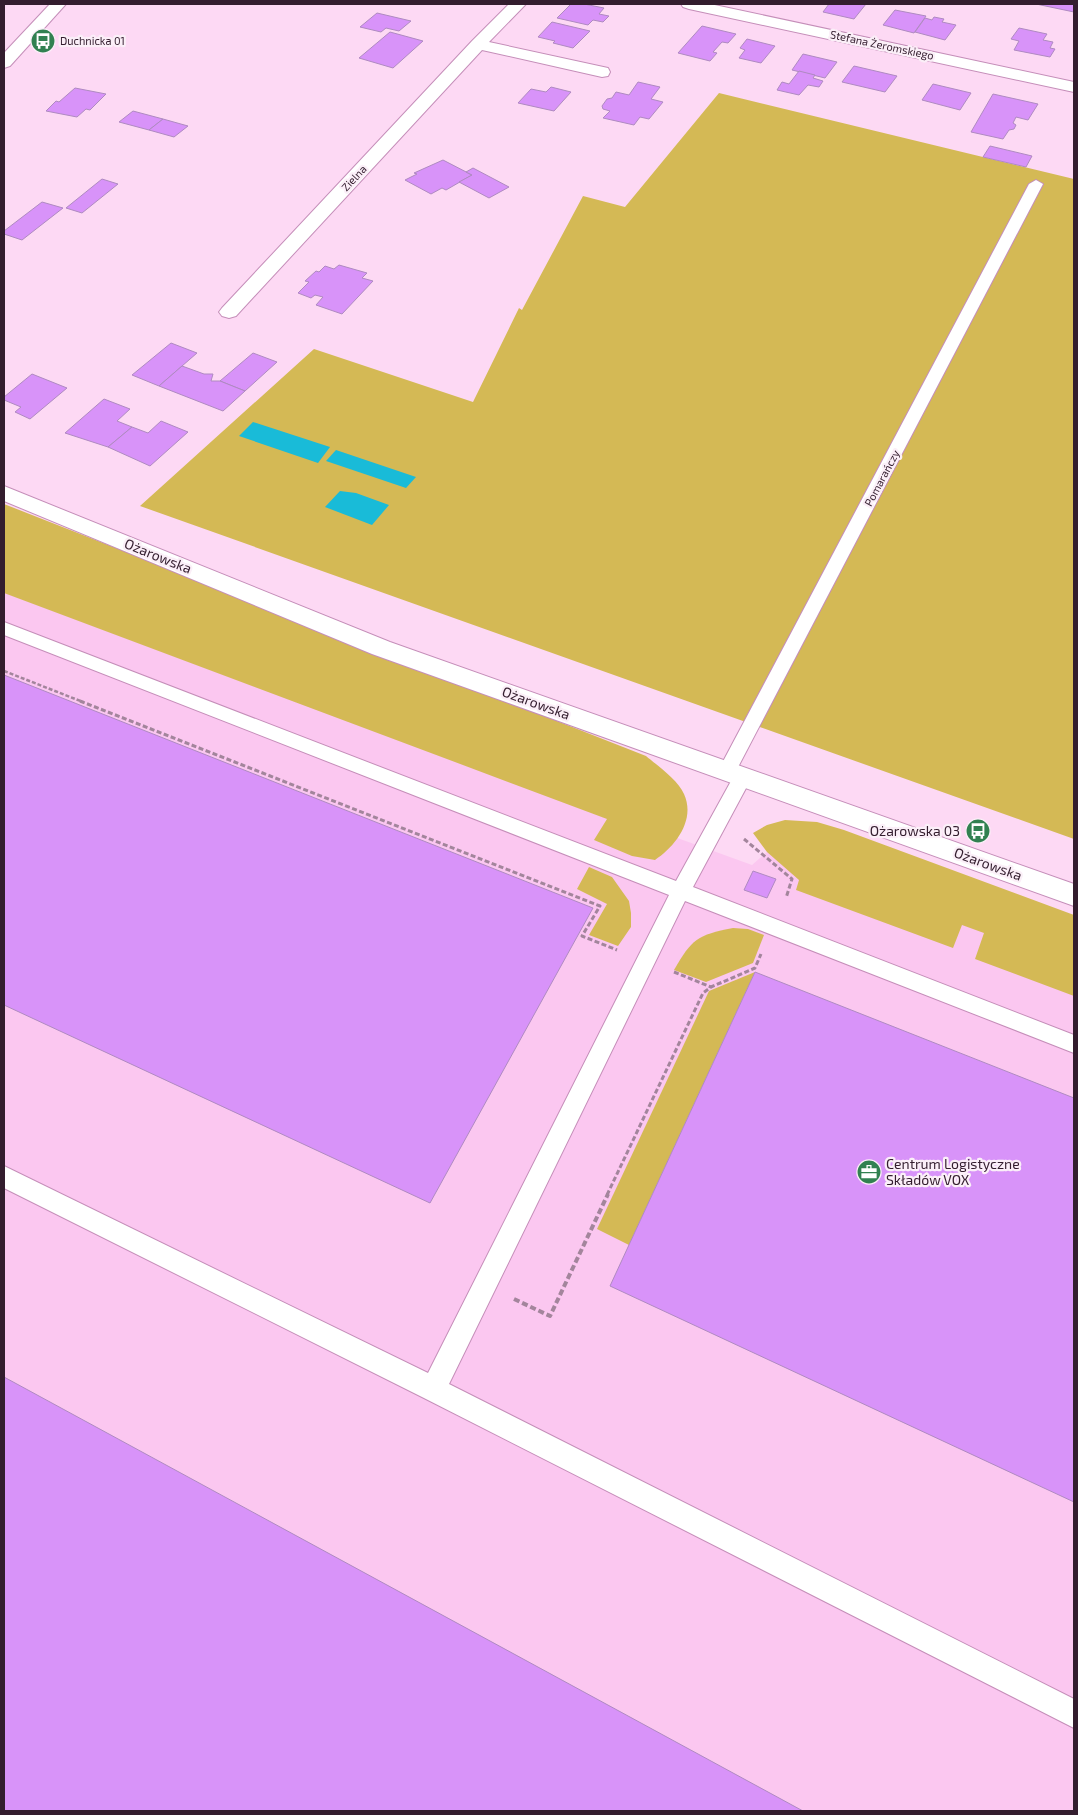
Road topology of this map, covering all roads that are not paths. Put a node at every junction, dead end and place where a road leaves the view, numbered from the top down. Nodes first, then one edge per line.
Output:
1 (58, 4) edge
2 (518, 4) edge
3 (689, 4) edge
4 (478, 44) junction
5 (4, 63) edge
6 (602, 72) dead end
7 (1074, 87) edge
8 (1036, 184) dead end
9 (229, 312) dead end
10 (4, 493) edge
11 (4, 628) edge
12 (735, 774) junction
13 (680, 892) junction
14 (1074, 895) edge
15 (1074, 1044) edge
16 (4, 1177) edge
17 (432, 1389) junction
18 (1074, 1714) edge

1 - 5 street
2 - 4 street, Zielna
3 - 7 street, Stefana Żeromskiego
4 - 6 street
4 - 9 street, Zielna
8 - 12 lane, Pomarańczy
10 - 12 street, Ożarowska
11 - 13 lane
12 - 13 lane, Pomarańczy
12 - 14 street, Ożarowska
13 - 15 lane
13 - 17 lane, Pomarańczy
16 - 17 lane
17 - 18 lane

